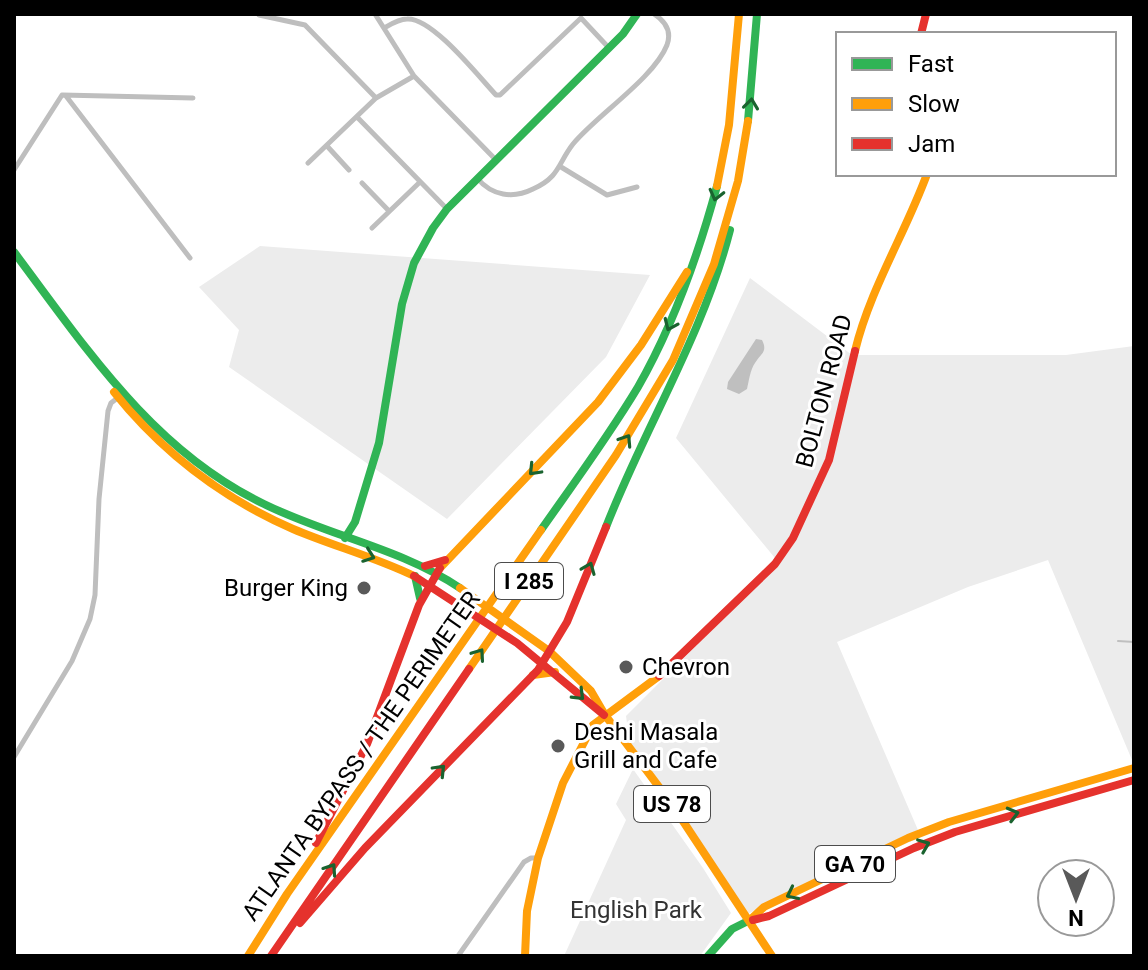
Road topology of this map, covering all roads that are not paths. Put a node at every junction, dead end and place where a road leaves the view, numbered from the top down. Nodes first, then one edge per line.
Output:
1 (375, 14) edge
2 (637, 14) edge
3 (654, 14) edge
4 (739, 14) edge
5 (757, 14) edge
6 (259, 15) edge
7 (384, 28) junction
8 (609, 48) junction
9 (414, 76) junction
10 (66, 95) junction
11 (193, 98) dead end
12 (376, 98) junction
13 (358, 118) junction
14 (327, 146) junction
15 (496, 160) junction
16 (308, 163) dead end
17 (561, 167) junction
18 (14, 170) edge
19 (349, 170) dead end
20 (926, 176) edge
21 (477, 178) junction
22 (738, 181) junction
23 (420, 182) junction
24 (362, 183) dead end
25 (637, 187) dead end
26 (447, 209) junction
27 (389, 211) junction
28 (372, 228) dead end
29 (14, 252) edge
30 (699, 252) junction
31 (190, 258) dead end
32 (120, 396) junction
33 (347, 537) junction
34 (338, 545) junction
35 (448, 559) junction
36 (425, 566) junction
37 (436, 573) junction
38 (415, 576) junction
39 (429, 584) junction
40 (420, 598) junction
41 (551, 653) junction
42 (544, 663) junction
43 (555, 672) junction
44 (533, 675) junction
45 (605, 715) junction
46 (14, 757) edge
47 (1134, 768) edge
48 (1134, 780) edge
49 (538, 858) junction
50 (287, 894) junction
51 (750, 920) junction
52 (248, 956) edge
53 (272, 956) edge
54 (458, 956) edge
55 (525, 956) edge
56 (708, 956) edge
57 (772, 956) edge

1 - 7 street
2 - 8 main road
3 - 17 street
4 -> 30 main road, ATLANTA BYPASS / THE PERIMETER / I 285
22 -> 5 main road, ATLANTA BYPASS / THE PERIMETER / I 285
6 - 12 street
7 - 8 street
7 - 9 street
8 - 15 main road
9 - 12 street
9 - 15 street
10 - 11 street
10 - 18 street
10 - 31 street
12 - 13 street
13 - 14 street
13 - 23 street
14 - 16 street
14 - 19 street
15 - 21 main road
17 - 21 street
17 - 25 street
20 - 45 main road, BOLTON ROAD
21 - 26 main road
41 -> 22 main road
53 -> 22 main road, ATLANTA BYPASS / THE PERIMETER / I 285
23 - 26 street
23 - 27 street
24 - 27 street
26 - 33 main road
27 - 28 street
29 - 32 main road, US 78
30 -> 35 main road
30 -> 50 main road, ATLANTA BYPASS / THE PERIMETER / I 285
32 - 33 main road, US 78
32 - 34 main road, US 78
32 - 46 street
33 - 34 main road
33 - 36 main road, US 78
34 -> 38 main road, US 78
35 - 36 main road
35 - 37 main road
36 - 37 main road, US 78
37 - 39 main road
37 - 41 main road, US 78
38 - 39 main road, US 78
38 - 40 main road
39 - 40 main road
39 - 42 main road, US 78
40 - 50 main road
41 - 42 main road
41 - 45 main road, US 78
42 - 43 main road, US 78
42 - 44 main road
43 - 44 main road
43 -> 45 main road, US 78
53 -> 44 main road
45 - 49 main road, BOLTON ROAD
45 - 51 main road, US 78
47 -> 51 main road, GA 70
51 -> 48 main road, GA 70
49 - 54 street
49 - 55 main road, BOLTON ROAD
50 - 52 main road, ATLANTA BYPASS / THE PERIMETER / I 285
51 - 56 main road
51 - 57 main road, US 78

